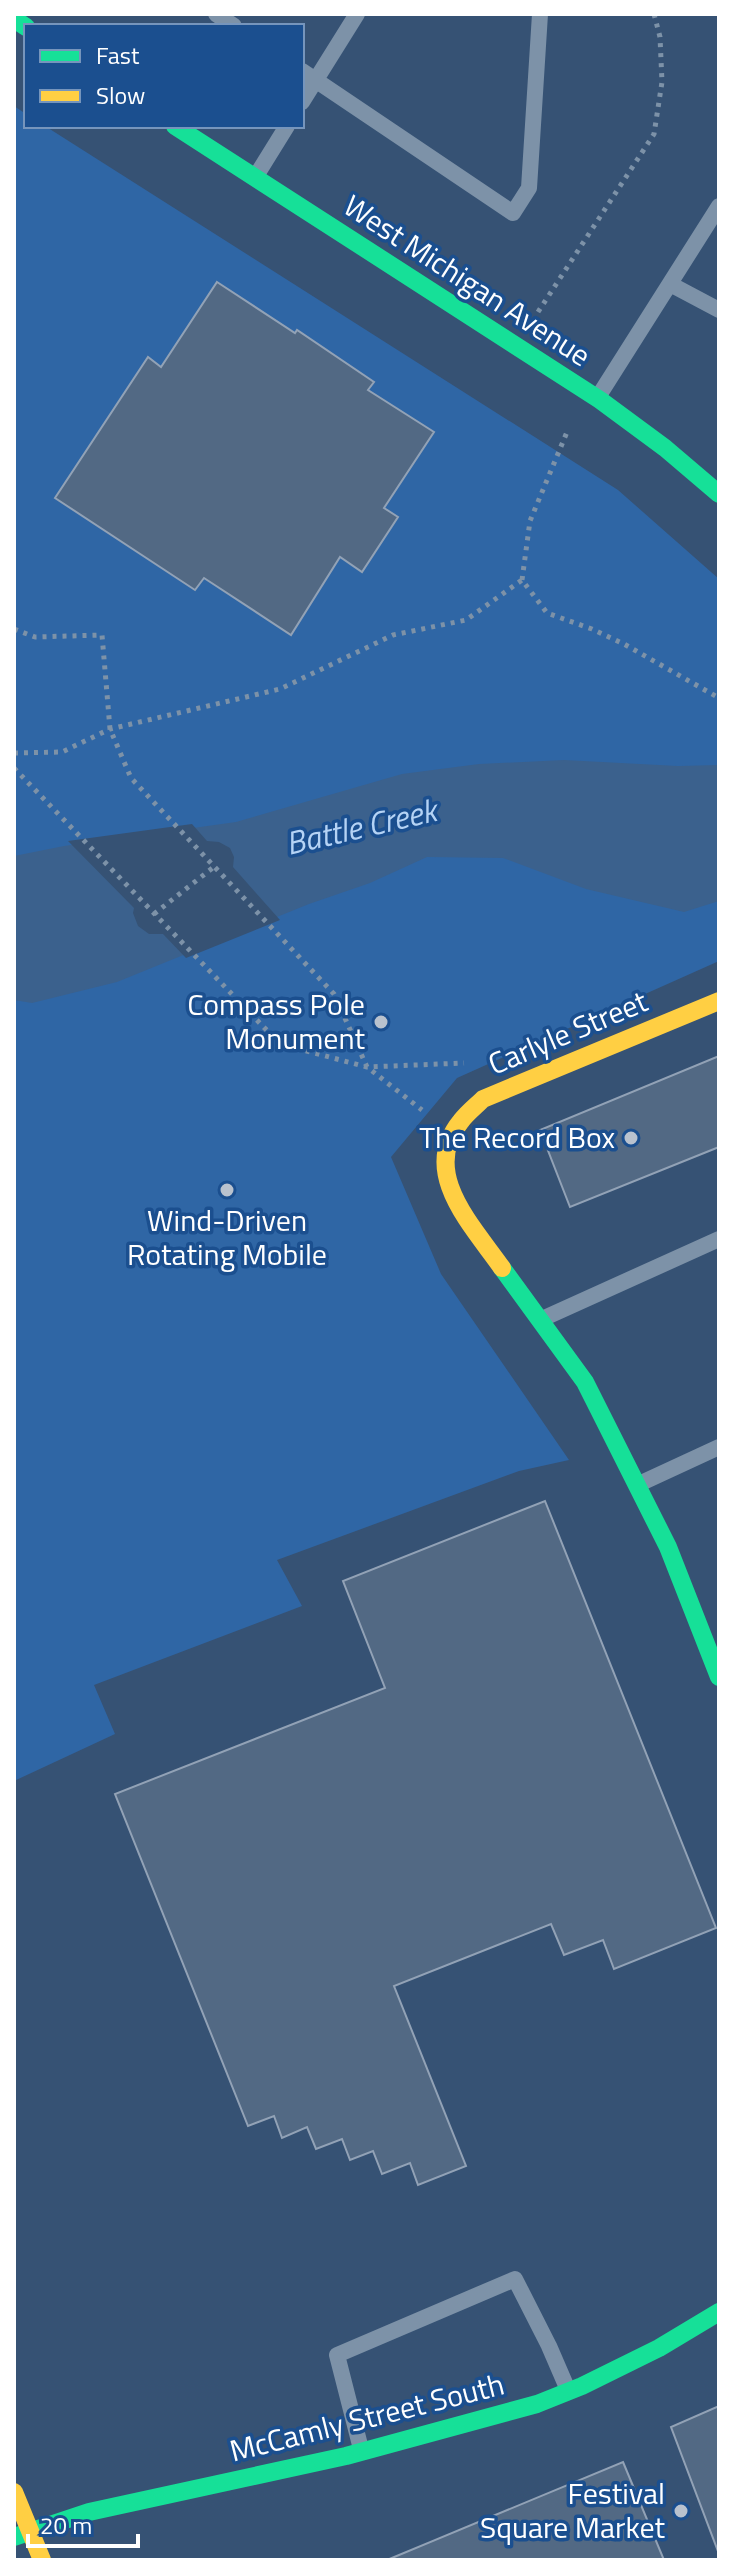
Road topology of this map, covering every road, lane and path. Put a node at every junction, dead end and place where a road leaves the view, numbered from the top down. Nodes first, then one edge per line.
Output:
1 (357, 14) edge
2 (540, 14) edge
3 (654, 14) edge
4 (309, 76) edge
5 (178, 128) edge
6 (286, 128) edge
7 (255, 177) junction
8 (719, 206) edge
9 (670, 284) junction
10 (719, 310) edge
11 (538, 312) dead end
12 (597, 398) junction
13 (567, 432) dead end
14 (719, 494) edge
15 (522, 580) junction
16 (14, 629) edge
17 (719, 698) edge
18 (110, 729) junction
19 (14, 753) edge
20 (14, 768) edge
21 (215, 866) junction
22 (154, 914) junction
23 (719, 1001) edge
24 (469, 1062) dead end
25 (367, 1067) junction
26 (452, 1134) junction
27 (719, 1239) edge
28 (540, 1320) junction
29 (719, 1447) edge
30 (637, 1485) junction
31 (719, 1677) edge
32 (719, 2312) edge
33 (568, 2392) junction
34 (361, 2452) junction
35 (14, 2492) edge
36 (21, 2534) edge
37 (42, 2560) edge

1 - 4 lane
2 - 4 lane
3 - 11 path
5 - 7 main road, West Michigan Avenue
6 - 7 lane
7 - 12 main road, West Michigan Avenue
8 - 9 lane
9 - 10 lane
9 - 12 lane
12 - 14 main road, West Michigan Avenue
13 - 15 path
15 - 17 path
15 - 18 path
16 - 18 path
18 - 19 path
18 - 21 path
20 - 22 path
21 - 22 path
21 - 25 path
22 - 25 path
23 - 26 main road, Carlyle Street
24 - 25 path
25 - 26 path
26 - 28 main road
27 - 28 lane
28 - 30 main road
29 - 30 lane
30 - 31 main road
32 - 33 main road, McCamly Street South
33 - 34 main road, McCamly Street South
33 - 34 lane
34 - 36 main road, McCamly Street South
35 - 36 main road
36 - 37 main road

